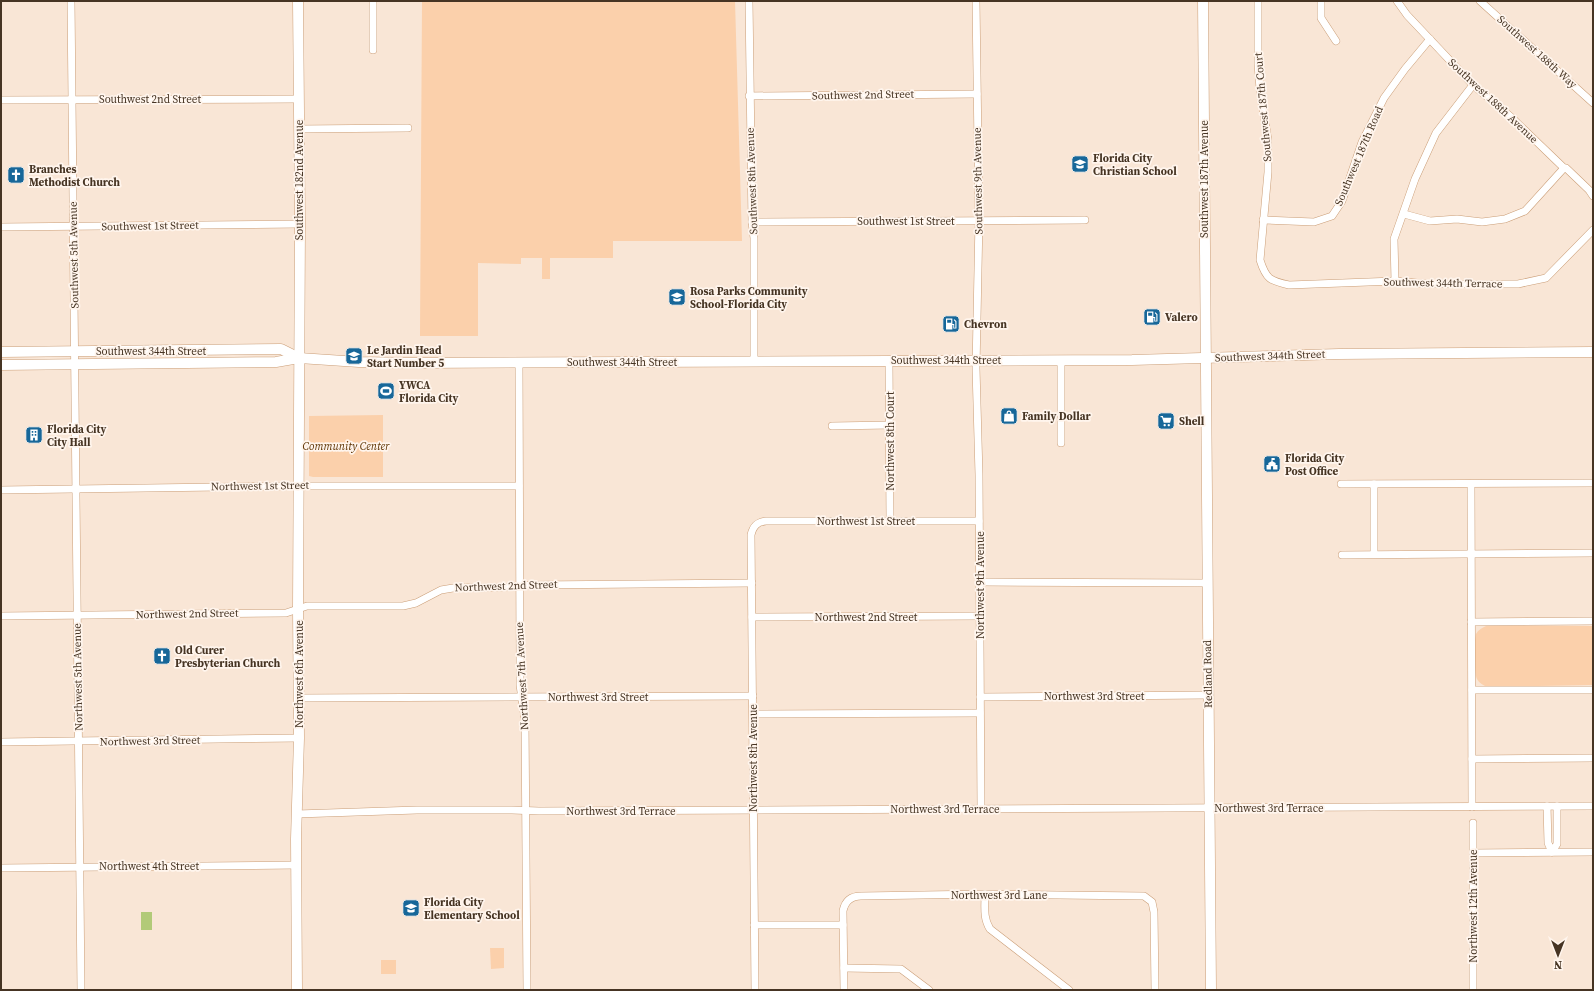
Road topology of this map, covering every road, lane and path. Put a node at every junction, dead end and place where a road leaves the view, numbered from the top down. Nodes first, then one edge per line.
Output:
1 (71, 1) edge
2 (298, 1) edge
3 (373, 1) edge
4 (749, 1) edge
5 (976, 1) edge
6 (1203, 1) edge
7 (1258, 1) edge
8 (1321, 1) edge
9 (1397, 1) edge
10 (1480, 1) edge
11 (1430, 39) junction
12 (1336, 41) dead end
13 (373, 50) dead end
14 (1473, 85) junction
15 (977, 94) junction
16 (749, 96) junction
17 (299, 99) junction
18 (1, 100) edge
19 (72, 100) junction
20 (1593, 103) edge
21 (408, 128) dead end
22 (299, 129) junction
23 (1564, 168) junction
24 (1592, 190) edge
25 (1404, 214) junction
26 (978, 220) junction
27 (1085, 220) dead end
28 (1263, 220) junction
29 (752, 222) junction
30 (300, 224) junction
31 (1, 227) edge
32 (73, 227) junction
33 (1593, 230) edge
34 (1272, 281) joint
35 (1395, 281) junction
36 (74, 351) junction
37 (1, 352) edge
38 (1593, 352) edge
39 (299, 358) junction
40 (1205, 358) junction
41 (889, 360) junction
42 (976, 360) junction
43 (1061, 360) junction
44 (754, 361) junction
45 (519, 362) junction
46 (74, 364) junction
47 (1, 365) edge
48 (890, 425) junction
49 (832, 426) dead end
50 (1061, 442) dead end
51 (1593, 483) edge
52 (1341, 484) dead end
53 (1374, 484) junction
54 (1471, 484) junction
55 (298, 486) junction
56 (519, 486) junction
57 (76, 489) junction
58 (1, 490) edge
59 (890, 521) junction
60 (979, 521) junction
61 (754, 526) joint
62 (1471, 553) junction
63 (1593, 553) edge
64 (1374, 554) junction
65 (1342, 555) dead end
66 (980, 582) junction
67 (752, 583) junction
68 (1207, 583) junction
69 (519, 586) junction
70 (298, 609) junction
71 (77, 615) junction
72 (1, 616) edge
73 (980, 616) junction
74 (752, 617) junction
75 (1471, 622) junction
76 (1593, 622) edge
77 (1472, 690) junction
78 (1593, 690) edge
79 (1208, 695) junction
80 (753, 696) junction
81 (522, 697) junction
82 (980, 697) junction
83 (299, 698) junction
84 (980, 713) junction
85 (753, 714) junction
86 (299, 738) junction
87 (1, 742) edge
88 (78, 742) junction
89 (1593, 758) edge
90 (1472, 759) junction
91 (1547, 806) junction
92 (1557, 806) junction
93 (1593, 806) edge
94 (1472, 807) junction
95 (1210, 808) junction
96 (982, 809) junction
97 (526, 810) junction
98 (754, 810) junction
99 (297, 814) junction
100 (1473, 823) dead end
101 (1552, 852) junction
102 (1593, 852) edge
103 (1473, 853) junction
104 (297, 865) junction
105 (80, 867) junction
106 (1, 868) edge
107 (985, 894) junction
108 (754, 925) junction
109 (843, 925) junction
110 (844, 968) junction
111 (81, 990) edge
112 (297, 990) edge
113 (527, 990) edge
114 (755, 990) edge
115 (844, 990) edge
116 (929, 990) edge
117 (1069, 990) edge
118 (1155, 990) edge
119 (1211, 990) edge
120 (1473, 990) edge

1 - 19 street, Southwest 5th Avenue
2 - 17 street, Southwest 182nd Avenue
3 - 13 street
4 - 16 street, Southwest 8th Avenue
5 - 15 street, Southwest 9th Avenue
6 - 40 street, Southwest 187th Avenue
7 - 28 street, Southwest 187th Court
8 - 12 street
9 - 11 street, Southwest 188th Avenue
10 - 20 street, Southwest 188th Way
11 - 14 street, Southwest 188th Avenue
11 - 28 street, Southwest 187th Road
14 - 23 street, Southwest 188th Avenue
14 - 25 street
15 - 16 street, Southwest 2nd Street
15 - 26 street, Southwest 9th Avenue
16 - 29 street, Southwest 8th Avenue
17 - 19 street, Southwest 2nd Street
17 - 22 street, Southwest 182nd Avenue
18 - 19 street, Southwest 2nd Street
19 - 32 street, Southwest 5th Avenue
21 - 22 street
22 - 30 street, Southwest 182nd Avenue
23 - 24 street, Southwest 188th Avenue
23 - 25 street
25 - 35 street
26 - 27 street, Southwest 1st Street
26 - 29 street, Southwest 1st Street
26 - 42 street, Southwest 9th Avenue
28 - 34 street, Southwest 187th Court
29 - 44 street, Southwest 8th Avenue
30 - 32 street, Southwest 1st Street
30 - 39 street, Southwest 182nd Avenue
31 - 32 street, Southwest 1st Street
32 - 36 street, Southwest 5th Avenue
33 - 35 street, Southwest 344th Terrace
34 - 35 street, Southwest 344th Terrace
36 - 37 street, Southwest 344th Street
36 - 39 street, Southwest 344th Street
36 - 46 street, Southwest 5th Avenue
38 - 40 street, Southwest 344th Street
39 - 45 street, Southwest 344th Street
39 - 46 street, Southwest 344th Street
39 - 55 street, Northwest 6th Avenue
40 - 43 street, Southwest 344th Street
40 - 68 street, Redland Road
41 - 42 street, Southwest 344th Street
41 - 44 street, Southwest 344th Street
41 - 48 street, Northwest 8th Court
42 - 43 street, Southwest 344th Street
42 - 60 street, Northwest 9th Avenue
43 - 50 street
44 - 45 street, Southwest 344th Street
45 - 56 street, Northwest 7th Avenue
46 - 47 street, Southwest 344th Street
46 - 57 street, Northwest 5th Avenue
48 - 49 street
48 - 59 street, Northwest 8th Court
51 - 54 street
52 - 53 street
53 - 54 street
53 - 64 street
54 - 62 street
55 - 56 street, Northwest 1st Street
55 - 57 street, Northwest 1st Street
55 - 70 street, Northwest 6th Avenue
56 - 69 street, Northwest 7th Avenue
57 - 58 street, Northwest 1st Street
57 - 71 street, Northwest 5th Avenue
59 - 60 street, Northwest 1st Street
59 - 61 street, Northwest 1st Street
60 - 66 street, Northwest 9th Avenue
61 - 67 street, Northwest 8th Avenue
62 - 63 street
62 - 64 street
62 - 75 street
64 - 65 street
66 - 68 street
66 - 73 street, Northwest 9th Avenue
67 - 69 street, Northwest 2nd Street
67 - 74 street, Northwest 8th Avenue
68 - 79 street, Redland Road
69 - 70 street, Northwest 2nd Street
69 - 81 street, Northwest 7th Avenue
70 - 71 street, Northwest 2nd Street
70 - 83 street, Northwest 6th Avenue
71 - 72 street, Northwest 2nd Street
71 - 88 street, Northwest 5th Avenue
73 - 74 street, Northwest 2nd Street
73 - 82 street, Northwest 9th Avenue
74 - 80 street, Northwest 8th Avenue
75 - 76 street
75 - 77 street
77 - 78 street
77 - 90 street
79 - 82 street, Northwest 3rd Street
79 - 95 street, Redland Road
80 - 81 street, Northwest 3rd Street
80 - 85 street, Northwest 8th Avenue
81 - 83 street, Northwest 3rd Street
81 - 97 street, Northwest 7th Avenue
82 - 84 street, Northwest 9th Avenue
83 - 86 street, Northwest 6th Avenue
84 - 85 street
84 - 96 street, Northwest 9th Avenue
85 - 98 street, Northwest 8th Avenue
86 - 88 street, Northwest 3rd Street
86 - 99 street, Northwest 6th Avenue
87 - 88 street, Northwest 3rd Street
88 - 105 street, Northwest 5th Avenue
89 - 90 street
90 - 94 street
91 - 92 street, Northwest 3rd Terrace
91 - 94 street, Northwest 3rd Terrace
91 - 101 street
92 - 93 street, Northwest 3rd Terrace
92 - 101 street
94 - 95 street, Northwest 3rd Terrace
95 - 96 street, Northwest 3rd Terrace
95 - 119 street, Redland Road
96 - 98 street, Northwest 3rd Terrace
97 - 98 street, Northwest 3rd Terrace
97 - 99 street, Northwest 3rd Terrace
97 - 113 street, Northwest 7th Avenue
98 - 108 street, Northwest 8th Avenue
99 - 104 street, Northwest 6th Avenue
100 - 103 street, Northwest 12th Avenue
101 - 102 street
101 - 103 street
103 - 120 street, Northwest 12th Avenue
104 - 105 street, Northwest 4th Street
104 - 112 street, Northwest 6th Avenue
105 - 106 street, Northwest 4th Street
105 - 111 street, Northwest 5th Avenue
107 - 109 street, Northwest 3rd Lane
107 - 117 street
107 - 118 street, Northwest 3rd Lane
108 - 109 street
108 - 114 street, Northwest 8th Avenue
109 - 110 street
110 - 115 street
110 - 116 street

